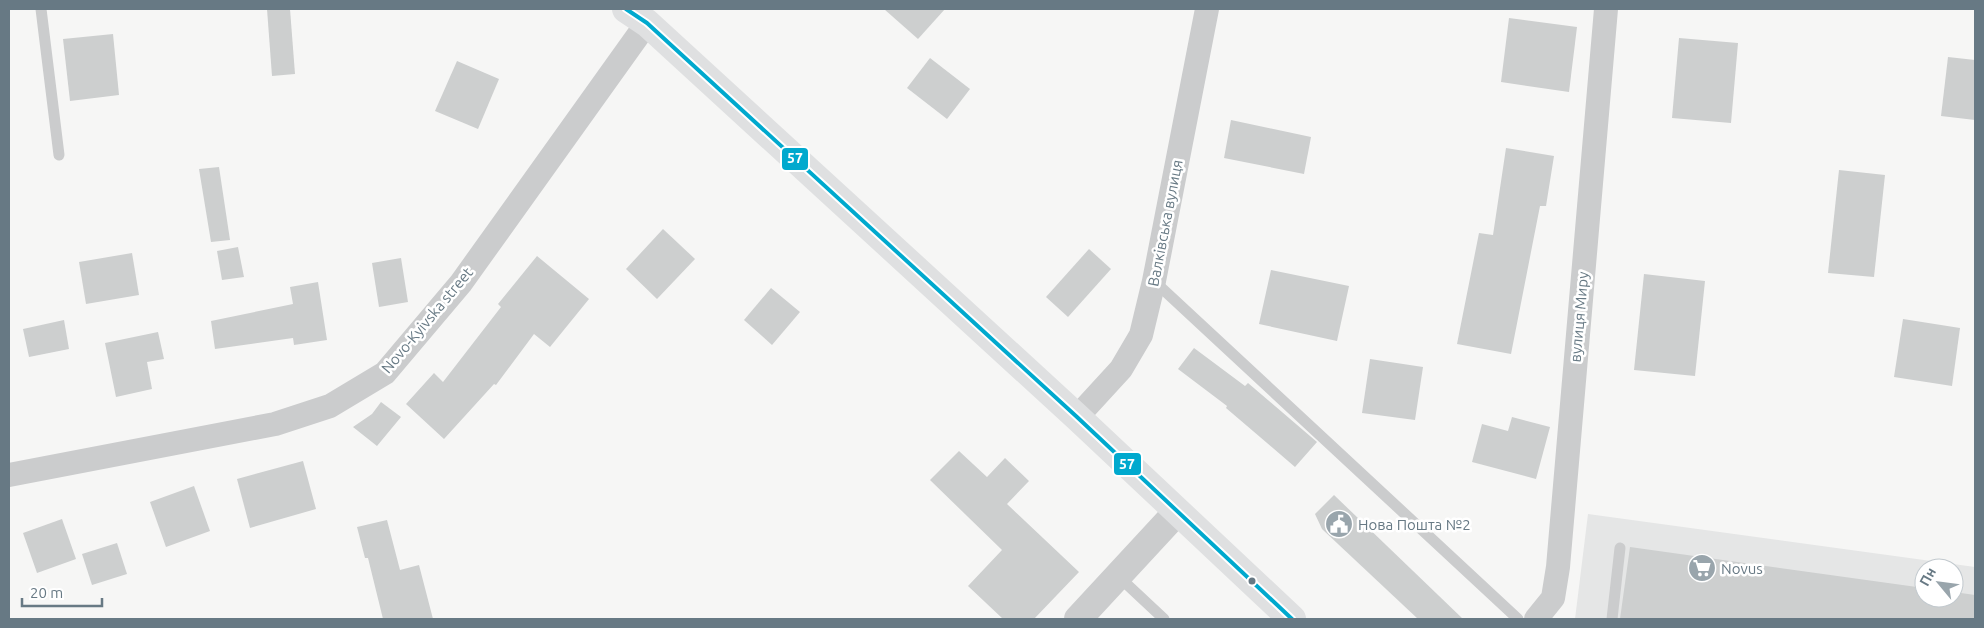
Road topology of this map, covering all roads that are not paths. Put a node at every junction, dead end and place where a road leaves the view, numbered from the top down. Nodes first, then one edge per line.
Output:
1 (41, 9) edge
2 (1207, 9) edge
3 (1606, 9) edge
4 (637, 16) edge
5 (59, 154) dead end
6 (1154, 281) junction
7 (1077, 417) junction
8 (9, 475) edge
9 (1178, 512) junction
10 (1620, 548) dead end
11 (1118, 576) junction
12 (1078, 619) edge
13 (1164, 619) edge
14 (1292, 619) edge
15 (1518, 619) edge
16 (1536, 619) edge
17 (1612, 619) edge

1 - 5 lane
2 - 6 street, Валківська вулиця
3 - 16 street, вулиця Миру
4 - 7 main road
4 - 8 street, Novo-Kyivska street
6 - 7 street, Валківська вулиця
6 - 15 lane
7 - 9 main road
9 - 11 street
9 - 14 main road
10 - 17 lane
11 - 12 street
11 - 13 lane

